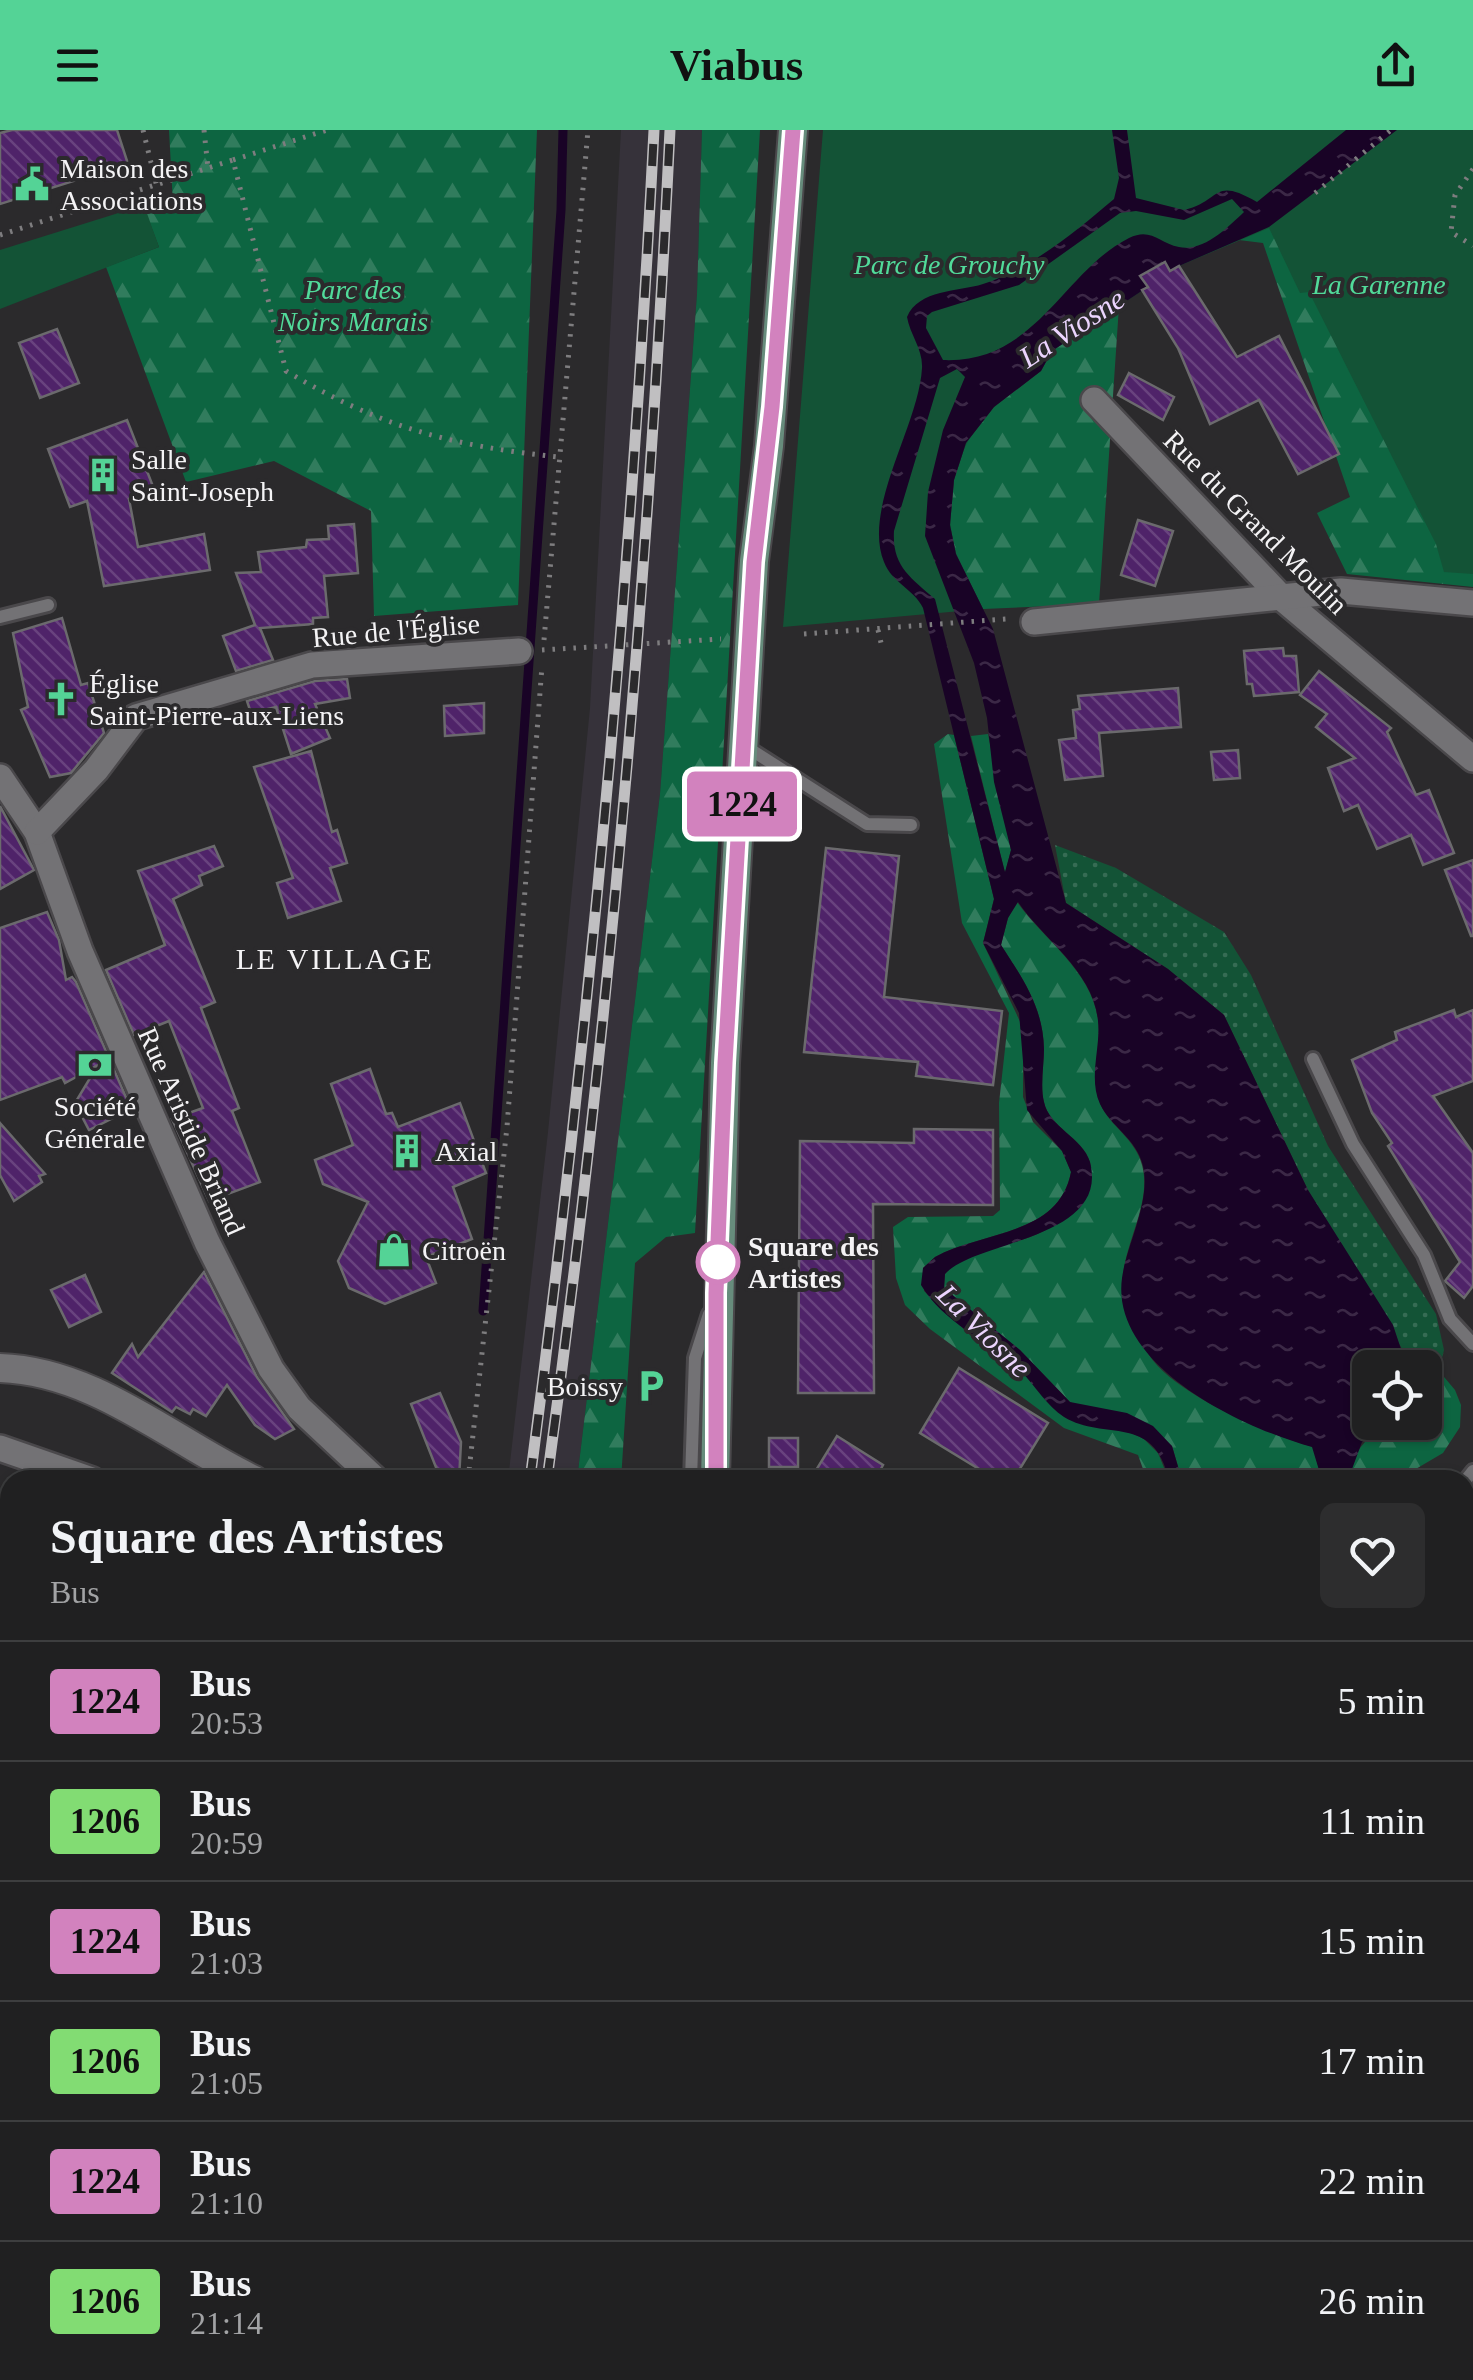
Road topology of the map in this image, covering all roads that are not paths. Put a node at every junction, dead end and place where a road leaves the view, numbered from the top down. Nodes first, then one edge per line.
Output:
1 (792, 130) edge
2 (1094, 400) dead end
3 (1284, 600) junction
4 (1473, 603) edge
5 (48, 605) dead end
6 (0, 616) edge
7 (1034, 622) dead end
8 (532, 650) road end
9 (745, 746) junction
10 (1473, 759) edge
11 (0, 777) edge
12 (910, 826) dead end
13 (37, 832) junction
14 (1313, 1059) dead end
15 (1473, 1344) edge
16 (0, 1368) edge
17 (0, 1448) edge
18 (63, 1470) edge
19 (236, 1470) edge
20 (365, 1470) edge
21 (709, 1470) edge

1 - 9 main road
2 - 3 street, Rue du Grand Moulin
3 - 4 street
3 - 7 street
3 - 10 street, Rue du Grand Moulin
5 - 6 lane
8 - 13 street, Rue de l'Église
9 - 12 lane
9 - 21 main road
11 - 13 street, Rue Aristide Briand
13 - 20 street, Rue Aristide Briand
14 - 15 lane
16 - 19 street
17 - 18 street

